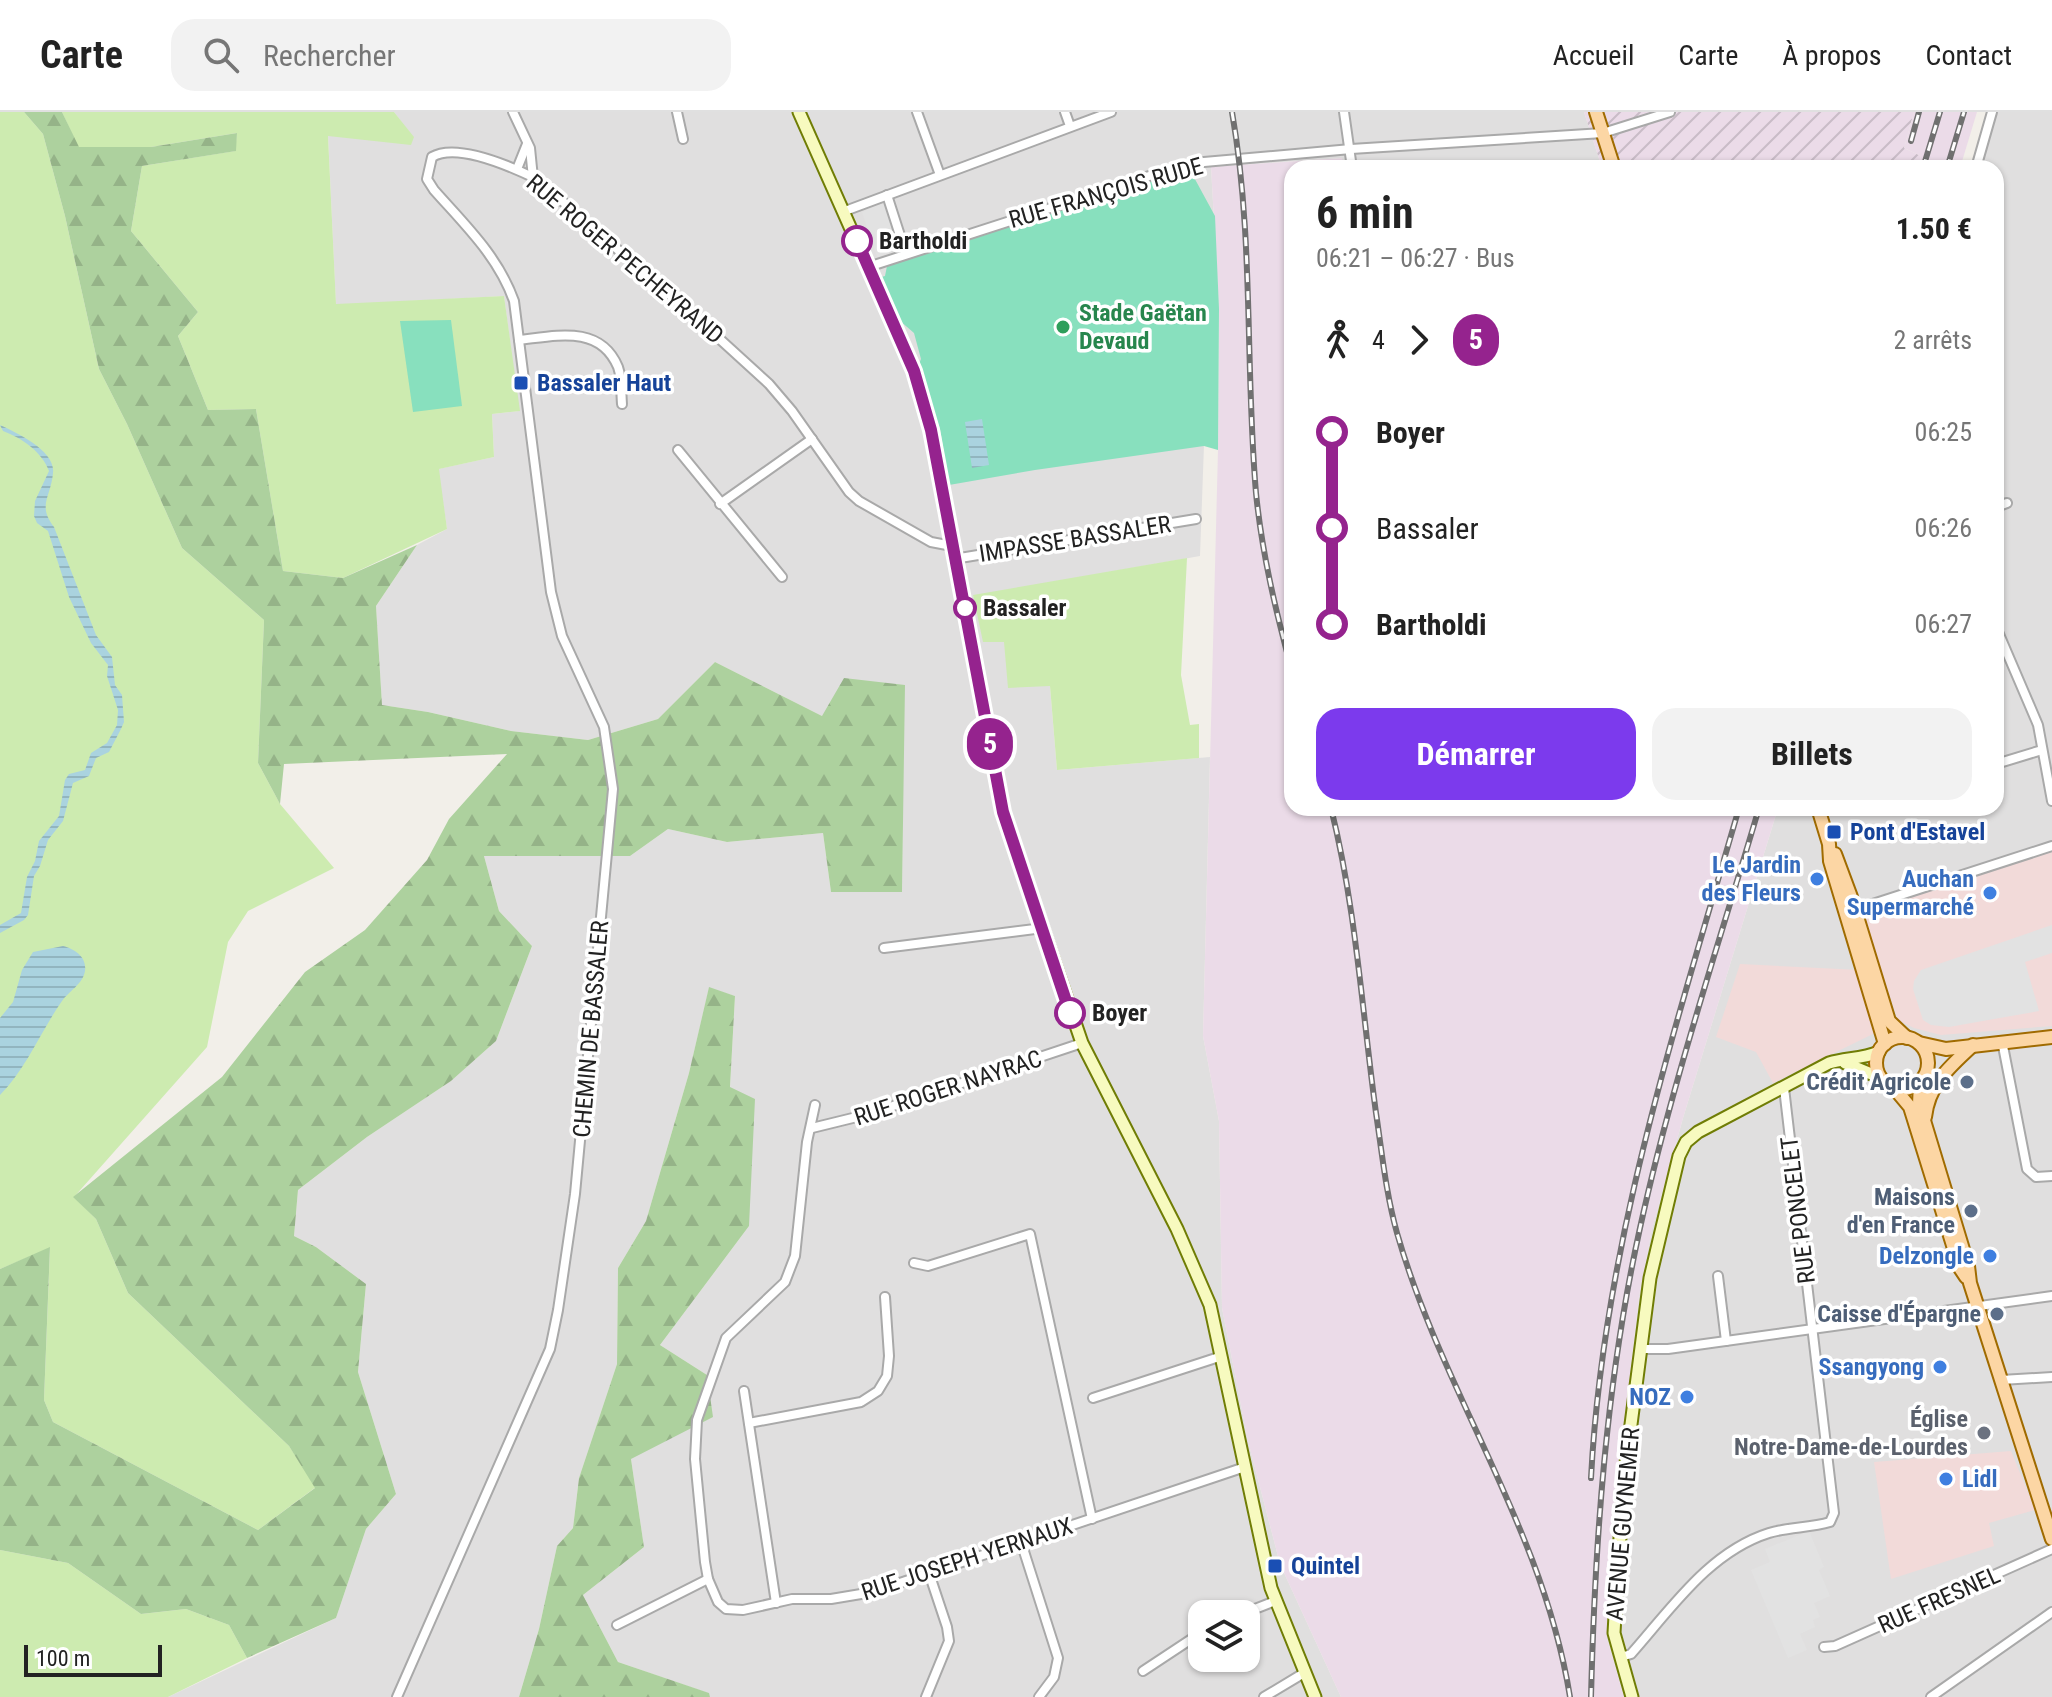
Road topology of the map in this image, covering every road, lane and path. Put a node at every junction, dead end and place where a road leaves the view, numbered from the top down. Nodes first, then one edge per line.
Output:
1 (513, 112) edge
2 (677, 112) edge
3 (799, 112) edge
4 (917, 112) edge
5 (1065, 112) edge
6 (1111, 112) edge
7 (1344, 112) edge
8 (1596, 112) edge
9 (1670, 112) edge
10 (1992, 112) edge
11 (1070, 126) junction
12 (1603, 133) junction
13 (683, 139) dead end
14 (528, 144) junction
15 (1351, 149) junction
16 (1352, 160) edge
17 (1611, 160) edge
18 (1978, 160) edge
19 (517, 169) junction
20 (940, 175) junction
21 (533, 178) junction
22 (887, 195) junction
23 (845, 211) junction
24 (906, 254) junction
25 (868, 267) junction
26 (519, 340) junction
27 (622, 404) dead end
28 (812, 439) junction
29 (678, 450) dead end
30 (2007, 503) dead end
31 (720, 504) junction
32 (2004, 504) edge
33 (1196, 519) dead end
34 (953, 552) junction
35 (782, 577) dead end
36 (2004, 646) edge
37 (2042, 750) junction
38 (2004, 762) edge
39 (2052, 801) edge
40 (1820, 816) edge
41 (2052, 846) edge
42 (1851, 911) junction
43 (1043, 928) junction
44 (884, 948) dead end
45 (2052, 1037) edge
46 (1913, 1040) junction
47 (2002, 1041) junction
48 (1082, 1043) junction
49 (1973, 1044) junction
50 (1882, 1048) junction
51 (1946, 1049) junction
52 (1837, 1061) junction
53 (1927, 1070) junction
54 (1881, 1078) junction
55 (1920, 1083) junction
56 (1784, 1088) junction
57 (1895, 1089) junction
58 (815, 1105) dead end
59 (812, 1128) junction
60 (1925, 1128) junction
61 (2052, 1176) edge
62 (914, 1263) dead end
63 (1718, 1276) dead end
64 (1970, 1283) junction
65 (2052, 1296) edge
66 (885, 1297) dead end
67 (1977, 1307) junction
68 (1812, 1330) junction
69 (1726, 1341) junction
70 (1641, 1349) junction
71 (1222, 1356) junction
72 (2052, 1377) edge
73 (2001, 1380) junction
74 (744, 1391) dead end
75 (1093, 1398) dead end
76 (749, 1423) junction
77 (1245, 1467) junction
78 (1092, 1519) junction
79 (2052, 1539) edge
80 (1021, 1542) junction
81 (2052, 1549) edge
82 (929, 1573) junction
83 (708, 1579) junction
84 (1275, 1601) junction
85 (776, 1603) junction
86 (1260, 1607) edge
87 (2052, 1612) edge
88 (617, 1625) dead end
89 (1188, 1641) edge
90 (1824, 1647) dead end
91 (1621, 1657) junction
92 (1143, 1671) dead end
93 (1304, 1673) junction
94 (397, 1697) edge
95 (926, 1697) edge
96 (1039, 1697) edge
97 (1264, 1697) edge
98 (1315, 1697) edge
99 (1632, 1697) edge
100 (1931, 1697) edge

1 - 14 street
2 - 13 street
3 - 23 main road
4 - 20 street
5 - 11 street
6 - 11 street
7 - 15 street
8 - 12 main road
9 - 12 street, RUE FRANÇOIS RUDE
10 - 18 street
11 - 20 street
12 - 15 street, RUE FRANÇOIS RUDE
12 - 17 main road
14 - 19 street
14 - 21 street
15 - 16 street
15 - 24 street, RUE FRANÇOIS RUDE
19 - 21 street, RUE ROGER PECHEYRAND
19 - 26 street, RUE ROGER PECHEYRAND
20 - 22 street
21 - 28 street, RUE ROGER PECHEYRAND
22 - 23 street
22 - 24 street
23 - 25 main road
24 - 25 street, RUE FRANÇOIS RUDE
25 - 34 main road
26 - 27 street
26 - 94 street, CHEMIN DE BASSALER
28 - 31 street
28 - 34 street, RUE ROGER PECHEYRAND
29 - 31 street
30 - 32 street
31 - 35 street
33 - 34 street, IMPASSE BASSALER
34 - 43 main road
36 - 37 street
37 - 38 street
37 - 39 street
40 - 42 main road
41 - 42 street
42 - 46 main road
42 - 50 main road
43 - 44 street
43 - 48 main road
45 - 47 main road
46 - 50 main road
46 - 51 main road
46 - 53 main road
47 - 49 main road
47 - 61 street
48 - 59 street, RUE ROGER NAYRAC
48 - 71 main road
49 - 51 main road
49 - 60 main road
50 - 52 main road, AVENUE GUYNEMER
50 - 54 main road
51 - 53 main road
52 - 54 main road
52 - 56 main road, AVENUE GUYNEMER
53 - 55 main road
54 - 57 main road
55 - 57 main road
55 - 60 main road
56 - 68 street, RUE PONCELET
56 - 70 main road, AVENUE GUYNEMER
57 - 64 main road
58 - 59 street, RUE ROGER NAYRAC
59 - 83 street, RUE ROGER NAYRAC
60 - 64 main road
62 - 78 street
63 - 69 street
64 - 67 main road
65 - 67 street
66 - 76 street
67 - 68 street
67 - 73 main road
68 - 69 street
68 - 91 street, RUE PONCELET
69 - 70 street
70 - 91 main road, AVENUE GUYNEMER
71 - 75 street
71 - 77 main road
72 - 73 street
73 - 79 main road
74 - 76 street
76 - 85 street
77 - 78 street, RUE JOSEPH YERNAUX
77 - 84 main road
78 - 80 street, RUE JOSEPH YERNAUX
80 - 82 street, RUE JOSEPH YERNAUX
80 - 96 street
81 - 90 street, RUE FRESNEL
82 - 85 street, RUE JOSEPH YERNAUX
82 - 95 street
83 - 85 street, RUE JOSEPH YERNAUX
83 - 88 street
84 - 86 street
84 - 93 main road
87 - 100 street
89 - 92 street
91 - 99 main road, AVENUE GUYNEMER
93 - 97 street
93 - 98 main road

